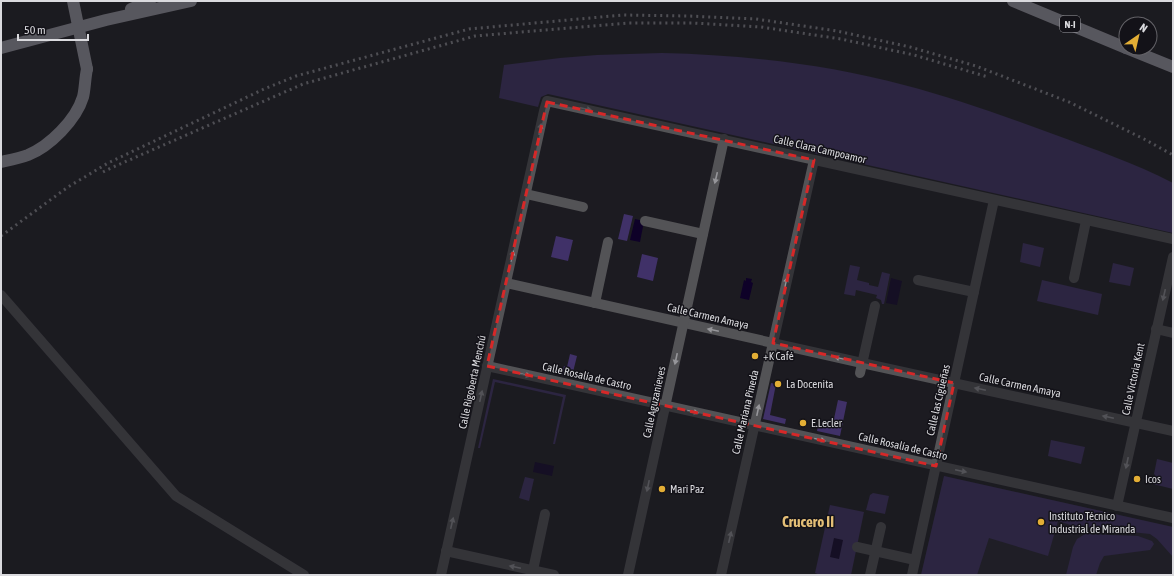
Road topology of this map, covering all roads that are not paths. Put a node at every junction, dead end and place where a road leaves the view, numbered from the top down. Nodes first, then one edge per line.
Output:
1 (73, 1) edge
2 (150, 1) edge
3 (191, 1) edge
4 (1013, 1) edge
5 (106, 20) junction
6 (18, 43) junction
7 (1118, 45) edge
8 (1, 48) edge
9 (1, 52) edge
10 (1146, 56) edge
11 (1173, 67) edge
12 (547, 102) joint
13 (724, 140) junction
14 (814, 160) junction
15 (1, 162) edge
16 (526, 194) junction
17 (994, 200) junction
18 (584, 207) dead end
19 (645, 220) dead end
20 (1086, 220) junction
21 (703, 234) junction
22 (1173, 239) edge
23 (608, 242) dead end
24 (1173, 257) edge
25 (1074, 278) dead end
26 (918, 280) dead end
27 (506, 283) junction
28 (974, 292) junction
29 (1, 295) edge
30 (595, 303) junction
31 (874, 306) dead end
32 (684, 323) junction
33 (1156, 329) junction
34 (1173, 333) edge
35 (773, 343) junction
36 (487, 366) junction
37 (861, 368) junction
38 (954, 383) junction
39 (666, 406) junction
40 (1136, 422) junction
41 (754, 426) junction
42 (1173, 431) edge
43 (936, 466) junction
44 (1117, 506) junction
45 (545, 514) dead end
46 (1173, 518) edge
47 (880, 527) dead end
48 (857, 547) dead end
49 (446, 551) junction
50 (875, 551) junction
51 (915, 560) junction
52 (533, 570) junction
53 (304, 575) edge
54 (441, 575) edge
55 (554, 575) edge
56 (628, 575) edge
57 (721, 575) edge
58 (870, 575) edge
59 (912, 575) edge

1 - 15 highway, bridge
2 - 5 highway
3 - 5 highway
4 - 7 highway, N-I
5 - 6 highway
6 - 8 highway
6 - 9 highway
10 - 11 highway, N-I
12 -> 13 street, Calle Clara Campoamor
16 -> 12 street, Calle Rigoberta Menchú
13 - 14 street, Calle Clara Campoamor
13 -> 21 street, Calle Aguzanieves
14 - 17 street, Calle Clara Campoamor
35 -> 14 street, Calle Mariana Pineda
16 - 18 street
27 -> 16 street, Calle Rigoberta Menchú
17 - 20 street, Calle Clara Campoamor
17 - 28 street, Calle las Cigüeñas
19 - 21 street
20 - 22 street, Calle Clara Campoamor
20 - 25 street
21 - 32 street, Calle Aguzanieves
23 - 30 street
24 -> 33 street, Calle Victoria Kent
26 - 28 street
27 - 30 street, Calle Carmen Amaya
27 - 36 street, Calle Rigoberta Menchú
28 - 38 street, Calle las Cigüeñas
29 - 53 street
30 - 32 street, Calle Carmen Amaya
31 - 37 street
35 -> 32 street, Calle Carmen Amaya
32 -> 39 street, Calle Aguzanieves
33 - 34 street
33 - 40 street, Calle Victoria Kent
37 -> 35 street, Calle Carmen Amaya
41 -> 35 street, Calle Mariana Pineda
36 -> 39 street, Calle Rosalía de Castro
49 -> 36 street, Calle Rigoberta Menchú
37 - 38 street, Calle Carmen Amaya
40 -> 38 street, Calle Carmen Amaya
38 - 43 street, Calle las Cigüeñas
39 -> 41 street, Calle Rosalía de Castro
39 -> 56 street, Calle Aguzanieves
40 - 42 street, Calle Carmen Amaya
40 -> 44 street, Calle Victoria Kent
41 -> 43 street, Calle Rosalía de Castro
57 -> 41 street, Calle Mariana Pineda
43 -> 44 street, Calle Rosalía de Castro
43 - 51 street, Calle las Cigüeñas
44 - 46 street, Calle Rosalía de Castro
45 - 52 street
47 - 50 street
48 - 50 street
52 -> 49 street
49 - 54 street, Calle Rigoberta Menchú
50 - 51 street
50 - 58 street
51 - 59 street, Calle las Cigüeñas
52 - 55 street

